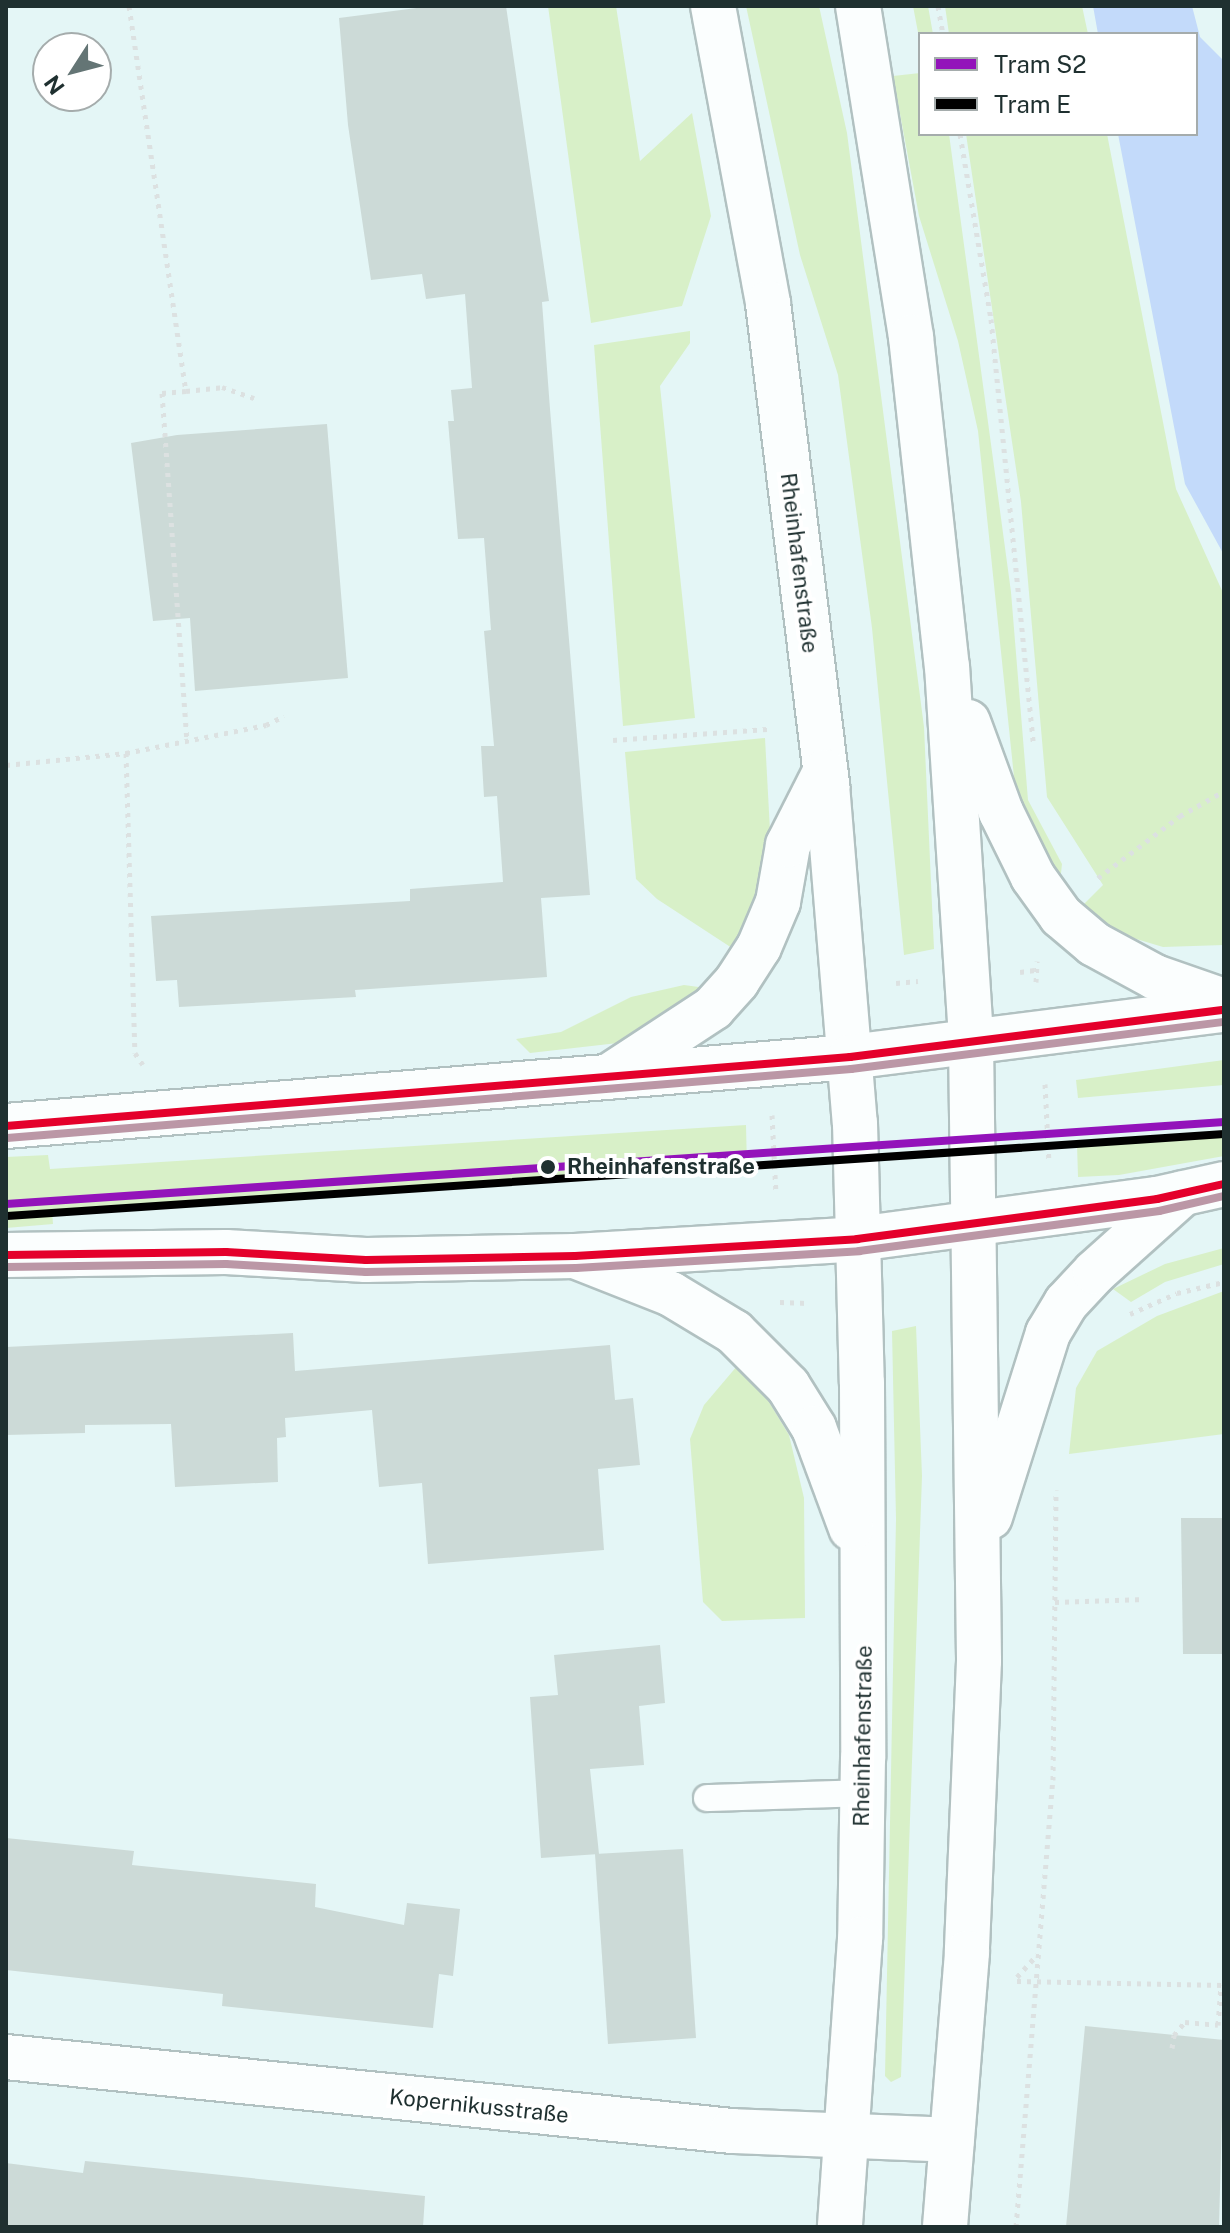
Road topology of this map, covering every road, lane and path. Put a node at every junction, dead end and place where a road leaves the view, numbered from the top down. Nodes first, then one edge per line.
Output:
1 (129, 6) edge
2 (713, 6) edge
3 (858, 6) edge
4 (938, 6) edge
5 (943, 32) edge
6 (960, 136) edge
7 (186, 391) junction
8 (254, 398) dead end
9 (947, 666) junction
10 (284, 716) dead end
11 (820, 725) junction
12 (613, 740) dead end
13 (187, 741) junction
14 (1034, 752) dead end
15 (126, 753) junction
16 (6, 765) edge
17 (825, 772) junction
18 (1224, 791) edge
19 (1091, 884) dead end
20 (1224, 1001) edge
21 (1224, 1010) edge
22 (971, 1040) junction
23 (850, 1057) junction
24 (146, 1069) dead end
25 (608, 1077) junction
26 (6, 1126) edge
27 (1203, 1189) edge
28 (975, 1226) junction
29 (857, 1239) junction
30 (6, 1255) edge
31 (575, 1256) junction
32 (1224, 1282) edge
33 (1121, 1319) dead end
34 (1056, 1476) dead end
35 (979, 1550) junction
36 (864, 1569) junction
37 (1145, 1599) dead end
38 (1055, 1602) junction
39 (862, 1793) junction
40 (707, 1798) dead end
41 (964, 1981) junction
42 (1037, 1981) junction
43 (1222, 1985) edge
44 (1172, 2048) dead end
45 (6, 2057) edge
46 (848, 2134) junction
47 (952, 2140) junction
48 (840, 2227) edge
49 (945, 2227) edge
50 (1016, 2227) edge

1 - 7 path
2 - 11 main road, Rheinhafenstraße
3 - 9 main road
4 - 5 path
6 - 14 path
7 - 8 path
7 - 13 path
9 - 20 main road
9 - 22 main road
10 - 13 path
11 - 12 path
11 - 17 main road, Rheinhafenstraße
13 - 15 path
15 - 16 path
15 - 24 path
17 - 23 main road, Rheinhafenstraße
17 - 25 main road
18 - 19 path
21 - 22 main road
22 - 23 main road
22 - 28 main road
23 - 25 main road
23 - 29 main road, Rheinhafenstraße
25 - 26 main road
27 - 28 main road
27 - 35 main road
28 - 29 main road
28 - 35 main road
29 - 31 main road
29 - 36 main road, Rheinhafenstraße
30 - 31 main road
31 - 36 main road
32 - 33 path
34 - 38 path
35 - 41 main road
36 - 39 main road, Rheinhafenstraße
37 - 38 path
38 - 42 path
39 - 40 lane
39 - 46 main road, Rheinhafenstraße
41 - 42 path
41 - 47 main road
42 - 43 path
42 - 50 path
43 - 44 path
45 - 46 main road, Kopernikusstraße
46 - 47 main road, Kopernikusstraße
46 - 48 main road, Rheinhafenstraße
47 - 49 main road

